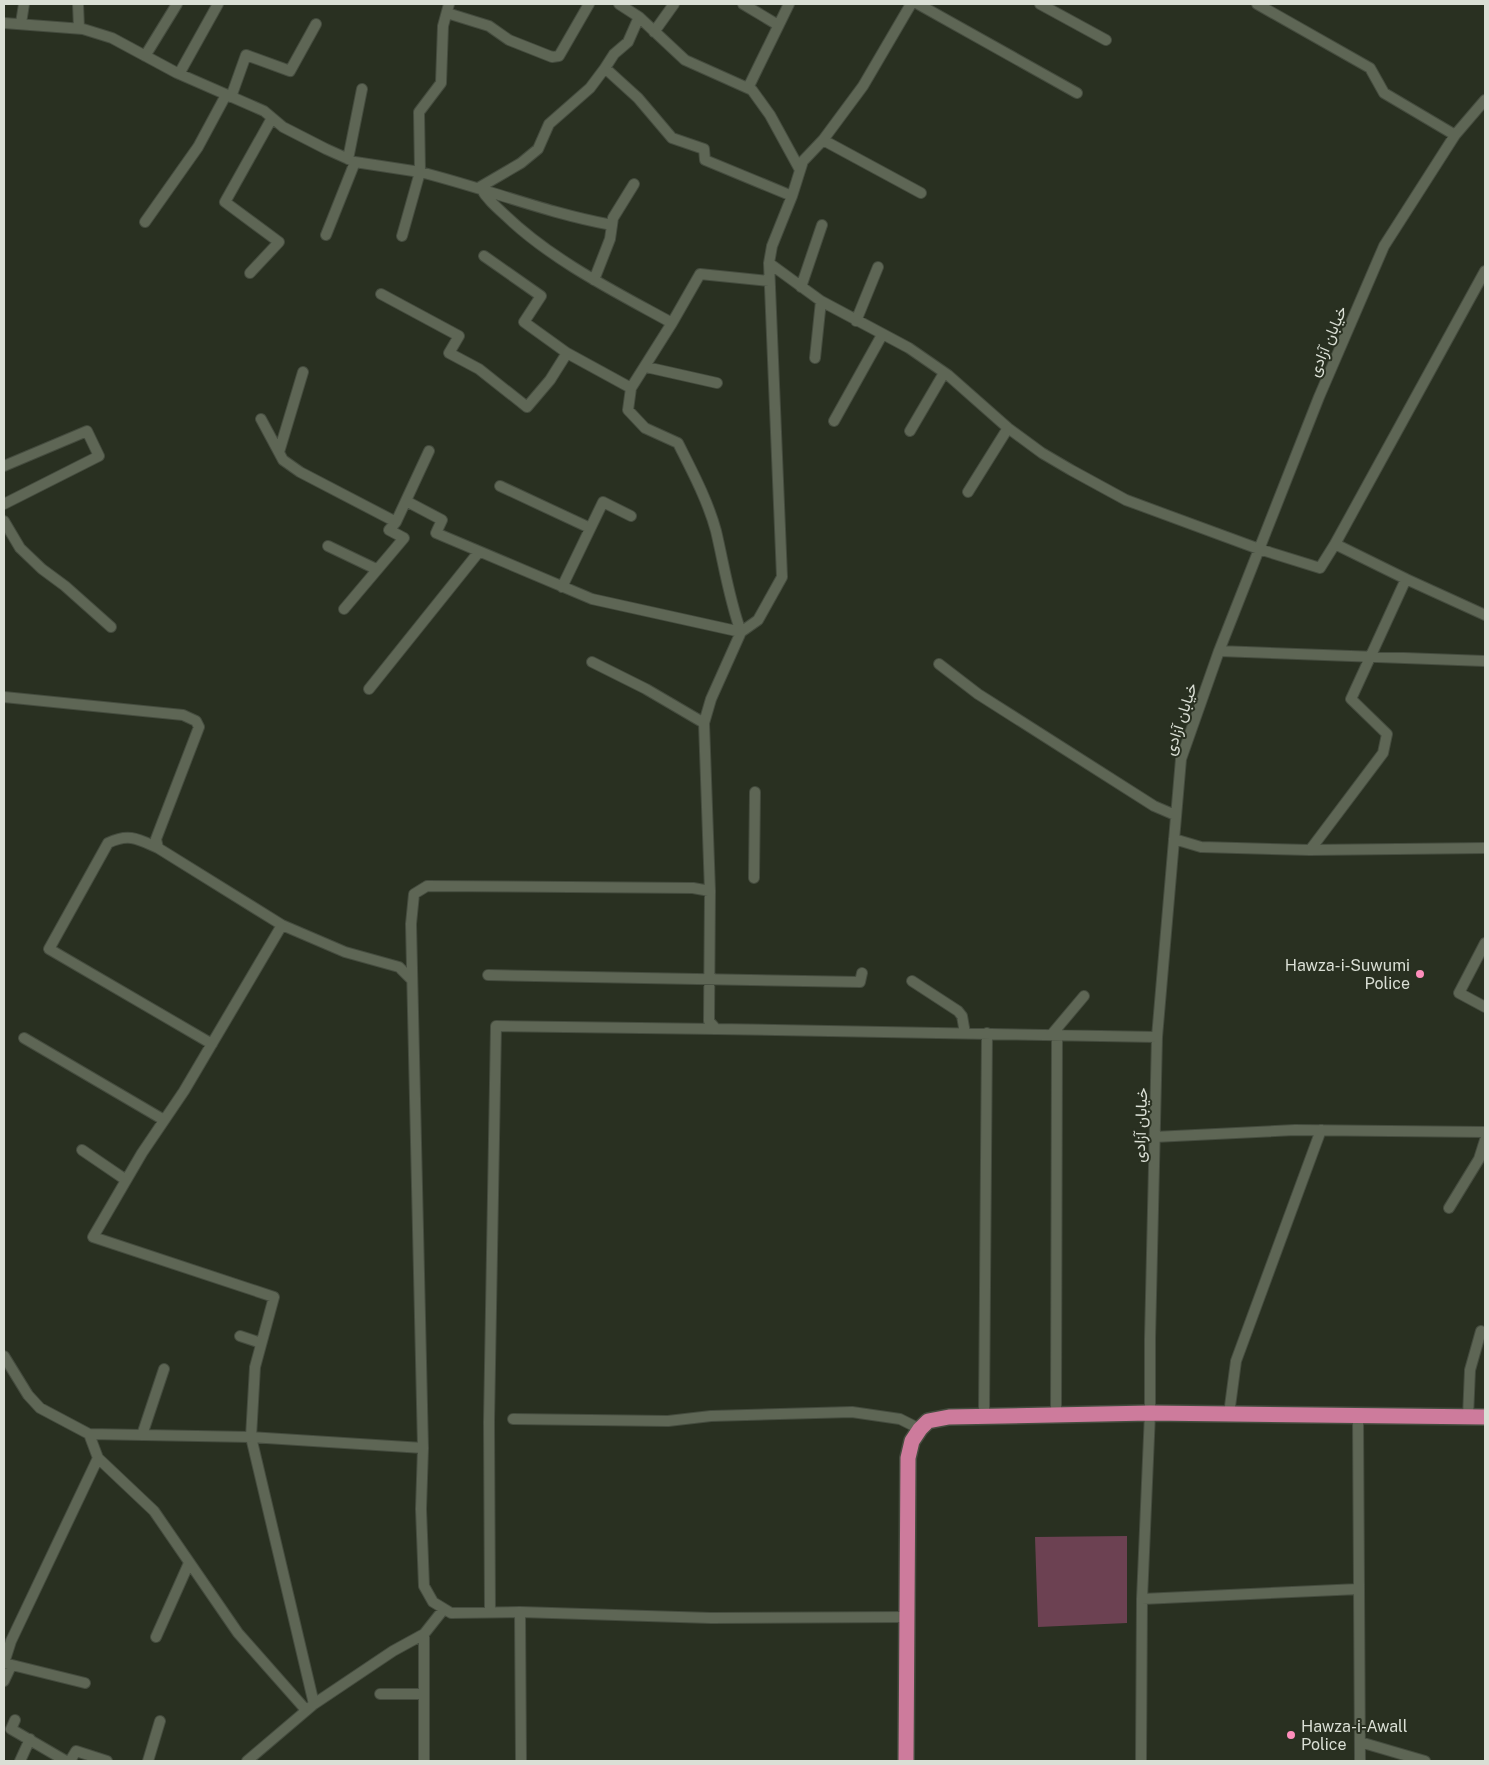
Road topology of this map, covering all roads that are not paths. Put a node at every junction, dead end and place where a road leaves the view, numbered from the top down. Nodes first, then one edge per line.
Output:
1 (24, 4) edge
2 (78, 4) edge
3 (177, 4) edge
4 (218, 4) edge
5 (589, 4) edge
6 (619, 4) edge
7 (674, 4) edge
8 (743, 4) edge
9 (789, 4) edge
10 (911, 4) edge
11 (918, 4) edge
12 (1040, 4) edge
13 (1257, 4) edge
14 (448, 8) edge
15 (639, 18) junction
16 (4, 23) edge
17 (21, 23) junction
18 (316, 24) dead end
19 (778, 24) junction
20 (79, 28) junction
21 (654, 32) junction
22 (1106, 40) dead end
23 (145, 56) junction
24 (605, 68) junction
25 (179, 74) junction
26 (748, 88) junction
27 (362, 89) dead end
28 (1076, 93) dead end
29 (228, 96) junction
30 (1485, 100) edge
31 (272, 118) junction
32 (1455, 135) junction
33 (822, 140) junction
34 (352, 160) junction
35 (800, 168) junction
36 (420, 172) junction
37 (634, 184) dead end
38 (480, 187) junction
39 (921, 193) dead end
40 (792, 196) junction
41 (145, 222) dead end
42 (612, 225) junction
43 (822, 225) dead end
44 (326, 235) dead end
45 (402, 236) dead end
46 (484, 256) dead end
47 (768, 263) junction
48 (878, 267) dead end
49 (1485, 272) edge
50 (250, 273) dead end
51 (594, 280) junction
52 (769, 281) junction
53 (801, 287) junction
54 (381, 294) dead end
55 (820, 300) junction
56 (856, 321) junction
57 (672, 323) junction
58 (882, 335) junction
59 (567, 352) junction
60 (815, 358) dead end
61 (646, 367) junction
62 (303, 372) dead end
63 (944, 373) junction
64 (717, 383) dead end
65 (630, 388) junction
66 (261, 419) dead end
67 (834, 421) dead end
68 (1008, 428) junction
69 (910, 431) dead end
70 (279, 452) junction
71 (429, 452) dead end
72 (4, 466) edge
73 (500, 486) dead end
74 (968, 492) dead end
75 (406, 501) junction
76 (4, 503) edge
77 (631, 516) dead end
78 (4, 521) edge
79 (396, 522) junction
80 (590, 528) junction
81 (1335, 544) junction
82 (328, 546) dead end
83 (1260, 549) junction
84 (478, 552) junction
85 (376, 569) junction
86 (1406, 579) junction
87 (562, 587) junction
88 (344, 609) dead end
89 (1485, 615) edge
90 (111, 627) dead end
91 (741, 632) junction
92 (1219, 651) junction
93 (1370, 657) junction
94 (1485, 661) edge
95 (592, 662) dead end
96 (939, 664) dead end
97 (368, 689) dead end
98 (4, 697) edge
99 (704, 723) junction
100 (755, 792) dead end
101 (1175, 815) junction
102 (1174, 840) junction
103 (158, 848) junction
104 (1485, 848) edge
105 (1310, 850) junction
106 (754, 878) dead end
107 (710, 891) junction
108 (282, 925) junction
109 (1485, 943) edge
110 (412, 955) junction
111 (399, 967) junction
112 (862, 973) dead end
113 (488, 976) dead end
114 (412, 980) junction
115 (711, 980) junction
116 (912, 981) dead end
117 (1084, 996) dead end
118 (1485, 1007) edge
119 (716, 1029) junction
120 (965, 1033) junction
121 (987, 1034) junction
122 (1055, 1034) junction
123 (1157, 1037) junction
124 (24, 1038) dead end
125 (212, 1044) junction
126 (164, 1120) junction
127 (1321, 1130) junction
128 (1485, 1132) edge
129 (1154, 1136) junction
130 (1485, 1140) edge
131 (82, 1150) dead end
132 (126, 1180) junction
133 (1449, 1208) dead end
134 (1481, 1331) dead end
135 (240, 1336) dead end
136 (261, 1343) junction
137 (4, 1356) edge
138 (164, 1369) dead end
139 (1150, 1413) junction
140 (1229, 1414) junction
141 (984, 1415) junction
142 (1056, 1416) junction
143 (1358, 1416) junction
144 (1468, 1417) junction
145 (1485, 1417) edge
146 (513, 1419) dead end
147 (920, 1429) junction
148 (89, 1434) junction
149 (142, 1435) junction
150 (251, 1437) junction
151 (423, 1448) junction
152 (98, 1458) junction
153 (190, 1563) junction
154 (1359, 1589) junction
155 (1142, 1599) junction
156 (443, 1610) junction
157 (490, 1612) junction
158 (520, 1612) junction
159 (906, 1617) junction
160 (424, 1634) junction
161 (8, 1635) edge
162 (156, 1637) dead end
163 (7, 1664) edge
164 (4, 1681) edge
165 (85, 1683) dead end
166 (380, 1694) dead end
167 (423, 1694) junction
168 (310, 1707) junction
169 (15, 1720) dead end
170 (160, 1721) dead end
171 (30, 1739) junction
172 (1360, 1742) junction
173 (20, 1761) edge
174 (66, 1761) edge
175 (70, 1761) edge
176 (107, 1761) edge
177 (148, 1761) edge
178 (247, 1761) edge
179 (424, 1761) edge
180 (521, 1761) edge
181 (906, 1761) edge
182 (1141, 1761) edge
183 (1360, 1761) edge
184 (1425, 1761) edge

1 - 17 street
2 - 20 street
3 - 23 street
4 - 25 street
5 - 14 street
6 - 15 street
7 - 21 street
8 - 19 street
9 - 19 street
10 - 33 street
11 - 28 street
12 - 22 street
13 - 32 street
14 - 36 street
15 - 21 street
15 - 24 street
16 - 17 street
17 - 20 street
18 - 29 street
19 - 26 street
20 - 23 street
21 - 26 street
23 - 25 street
24 - 38 street
24 - 40 street
25 - 29 street
26 - 35 street
27 - 34 street
29 - 31 street
29 - 41 street
30 - 32 street, خیابان آزادی
31 - 34 street
31 - 50 street
32 - 83 street, خیابان آزادی
33 - 35 street
33 - 39 street
34 - 36 street
34 - 44 street
35 - 40 street
36 - 38 street
36 - 45 street
37 - 42 street
38 - 42 street
38 - 51 street
40 - 47 street
42 - 51 street
43 - 53 street
46 - 59 street
47 - 52 street
47 - 53 street
48 - 56 street
49 - 81 street
51 - 57 street
52 - 57 street
52 - 91 street
53 - 55 street
54 - 59 street
55 - 56 street
55 - 60 street
56 - 58 street
57 - 61 street
58 - 63 street
58 - 67 street
59 - 65 street
61 - 64 street
61 - 65 street
62 - 70 street
63 - 68 street
63 - 69 street
65 - 91 street
66 - 70 street
68 - 74 street
68 - 83 street
70 - 79 street
71 - 75 street
72 - 76 street
73 - 80 street
75 - 79 street
75 - 84 street
77 - 80 street
78 - 90 street
79 - 85 street
80 - 87 street
81 - 83 street
81 - 86 street
82 - 85 street
83 - 92 street, خیابان آزادی
84 - 87 street
84 - 97 street
85 - 88 street
86 - 89 street
86 - 93 street
87 - 91 street
91 - 99 street
92 - 93 street
92 - 101 street, خیابان آزادی
93 - 94 street
93 - 105 street
95 - 99 street
96 - 101 street
98 - 103 street
99 - 107 street
100 - 106 street
101 - 102 street, خیابان آزادی
102 - 105 street
102 - 123 street, خیابان آزادی
103 - 108 street
103 - 125 street
104 - 105 street
107 - 110 street
107 - 115 street
108 - 111 street
108 - 125 street
109 - 118 street
110 - 111 street
110 - 114 street
111 - 114 street
112 - 115 street
113 - 115 street
114 - 151 street
115 - 119 street
116 - 120 street
117 - 122 street
119 - 120 street
119 - 157 street
120 - 121 street
121 - 122 street
121 - 141 street
122 - 123 street
122 - 142 street
123 - 129 street, خیابان آزادی
124 - 126 street
125 - 126 street
126 - 132 street
127 - 128 street
127 - 129 street
127 - 140 street
129 - 139 street, خیابان آزادی
130 - 133 street
131 - 132 street
132 - 136 street
134 - 144 street
135 - 136 street
136 - 150 street
137 - 148 street
138 - 149 street
139 - 140 highway
139 - 142 highway
139 - 155 street, خیابان آزادی
140 - 143 highway
141 - 142 highway
141 - 147 highway
143 - 144 highway
143 - 154 street
144 - 145 highway
146 - 147 street
147 - 159 highway
148 - 149 street
148 - 152 street
149 - 150 street
150 - 151 street
150 - 168 street
151 - 156 street
152 - 153 street
152 - 161 street
153 - 162 street
153 - 168 street
154 - 155 street
154 - 172 street
155 - 182 street, خیابان آزادی
156 - 157 street
156 - 160 street
157 - 158 street
158 - 159 street
158 - 180 street
159 - 181 highway
160 - 167 street
160 - 168 street
161 - 163 street
163 - 164 street
163 - 165 street
166 - 167 street
167 - 179 street
168 - 178 street
169 - 171 street
170 - 177 street
171 - 173 street
171 - 174 street
172 - 183 street
172 - 184 street
175 - 176 street

